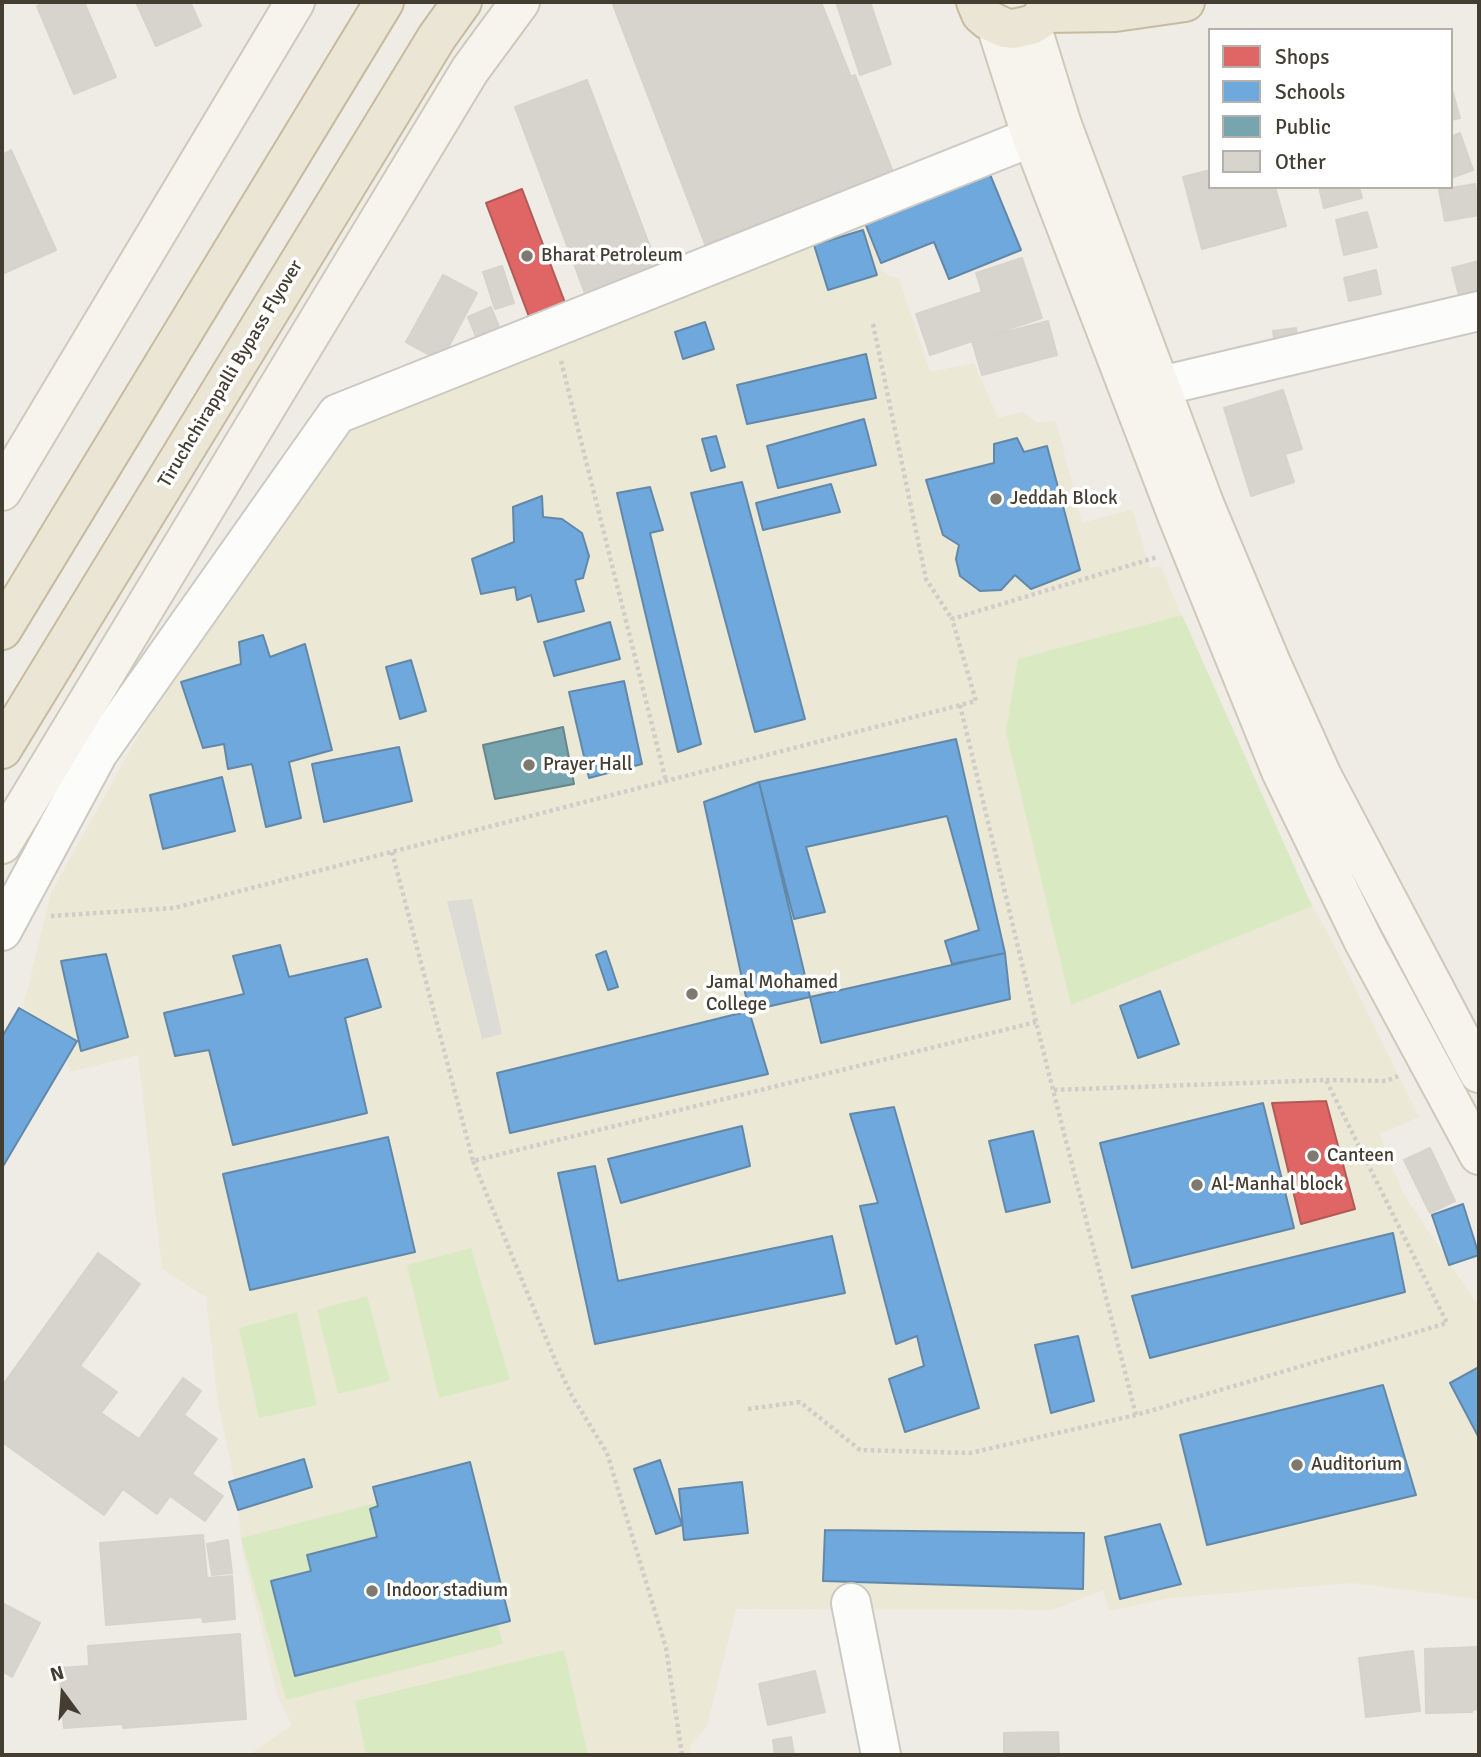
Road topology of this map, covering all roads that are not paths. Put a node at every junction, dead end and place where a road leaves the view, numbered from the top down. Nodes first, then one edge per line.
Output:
1 (295, 2) edge
2 (384, 2) edge
3 (462, 2) edge
4 (520, 2) edge
5 (1185, 2) edge
6 (1020, 13) edge
7 (1047, 131) junction
8 (1479, 310) edge
9 (1161, 386) junction
10 (2, 491) edge
11 (1191, 523) junction
12 (2, 630) edge
13 (2, 749) edge
14 (2, 844) edge
15 (5, 925) edge
16 (1479, 1073) edge
17 (1479, 1155) edge
18 (851, 1603) dead end
19 (881, 1755) edge

1 - 10 main road
2 - 12 highway
3 - 13 highway, Tiruchchirappalli Bypass Flyover
4 - 14 main road
5 - 6 highway
6 - 7 main road
7 - 9 main road
7 - 11 main road
7 - 15 street
8 - 9 street
9 - 11 main road
11 - 16 main road
11 - 17 main road
18 - 19 street

